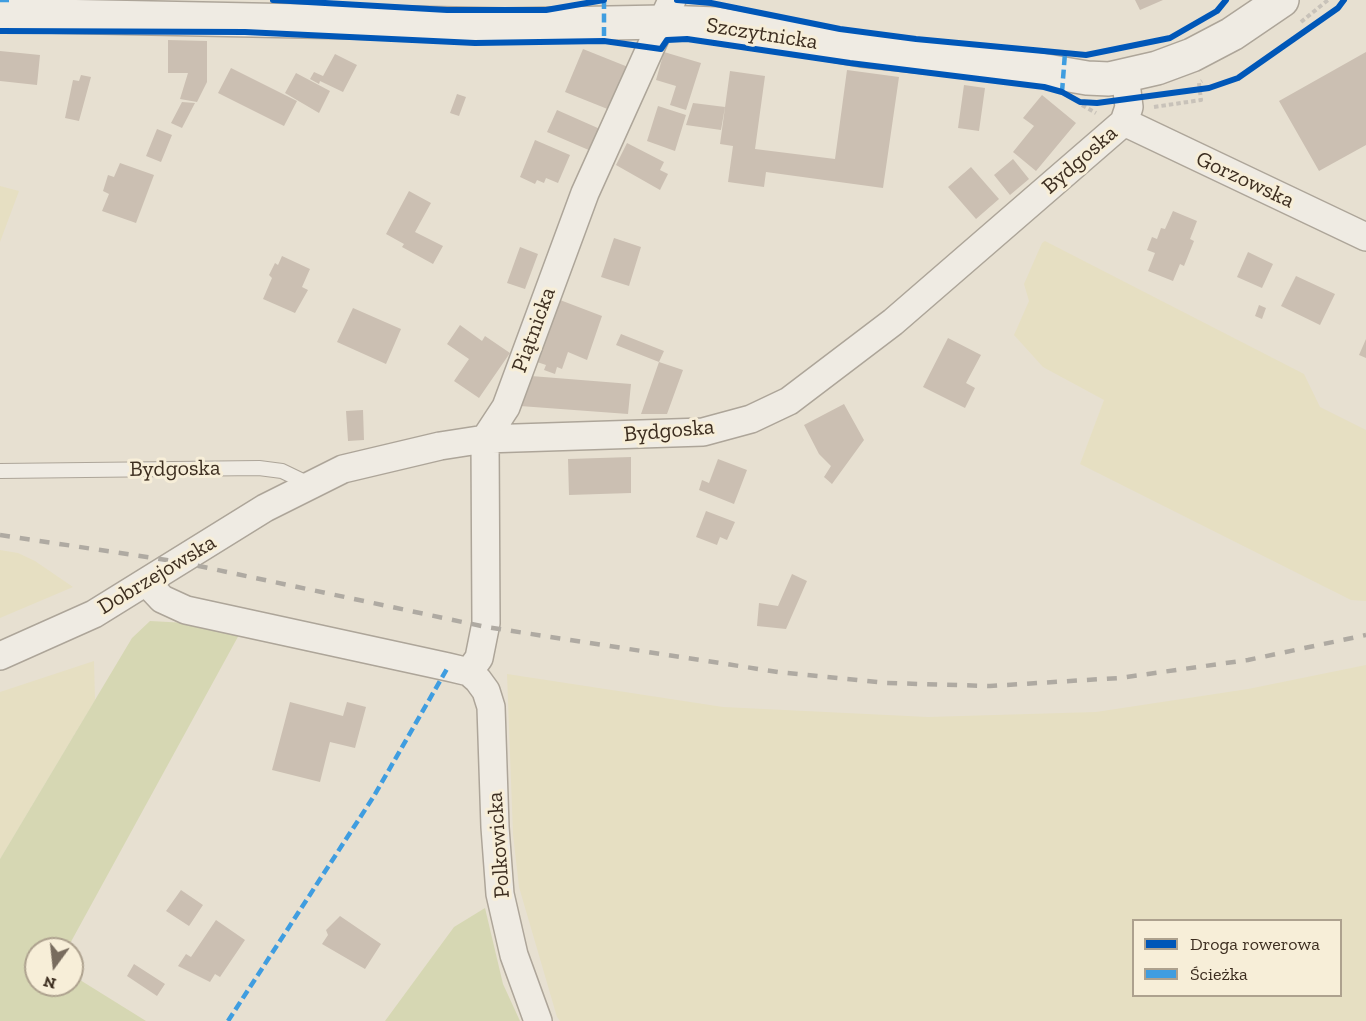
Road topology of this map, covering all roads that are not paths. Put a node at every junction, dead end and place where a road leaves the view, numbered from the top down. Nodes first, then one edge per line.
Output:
1 (1282, 0) edge
2 (667, 11) edge
3 (0, 15) edge
4 (1126, 99) junction
5 (1366, 237) edge
6 (485, 439) junction
7 (0, 471) edge
8 (309, 484) junction
9 (146, 582) junction
10 (0, 656) edge
11 (469, 672) junction
12 (538, 1021) edge

1 - 4 street, Bydgoska
2 - 3 street, Szczytnicka
2 - 4 street, Szczytnicka
2 - 6 street, Piątnicka
4 - 5 street, Gorzowska
4 - 6 street, Bydgoska
6 - 8 street, Bydgoska
6 - 11 street
7 - 8 lane, Bydgoska
8 - 9 street, Dobrzejowska
9 - 10 street, Dobrzejowska
9 - 11 street
11 - 12 street, Polkowicka

